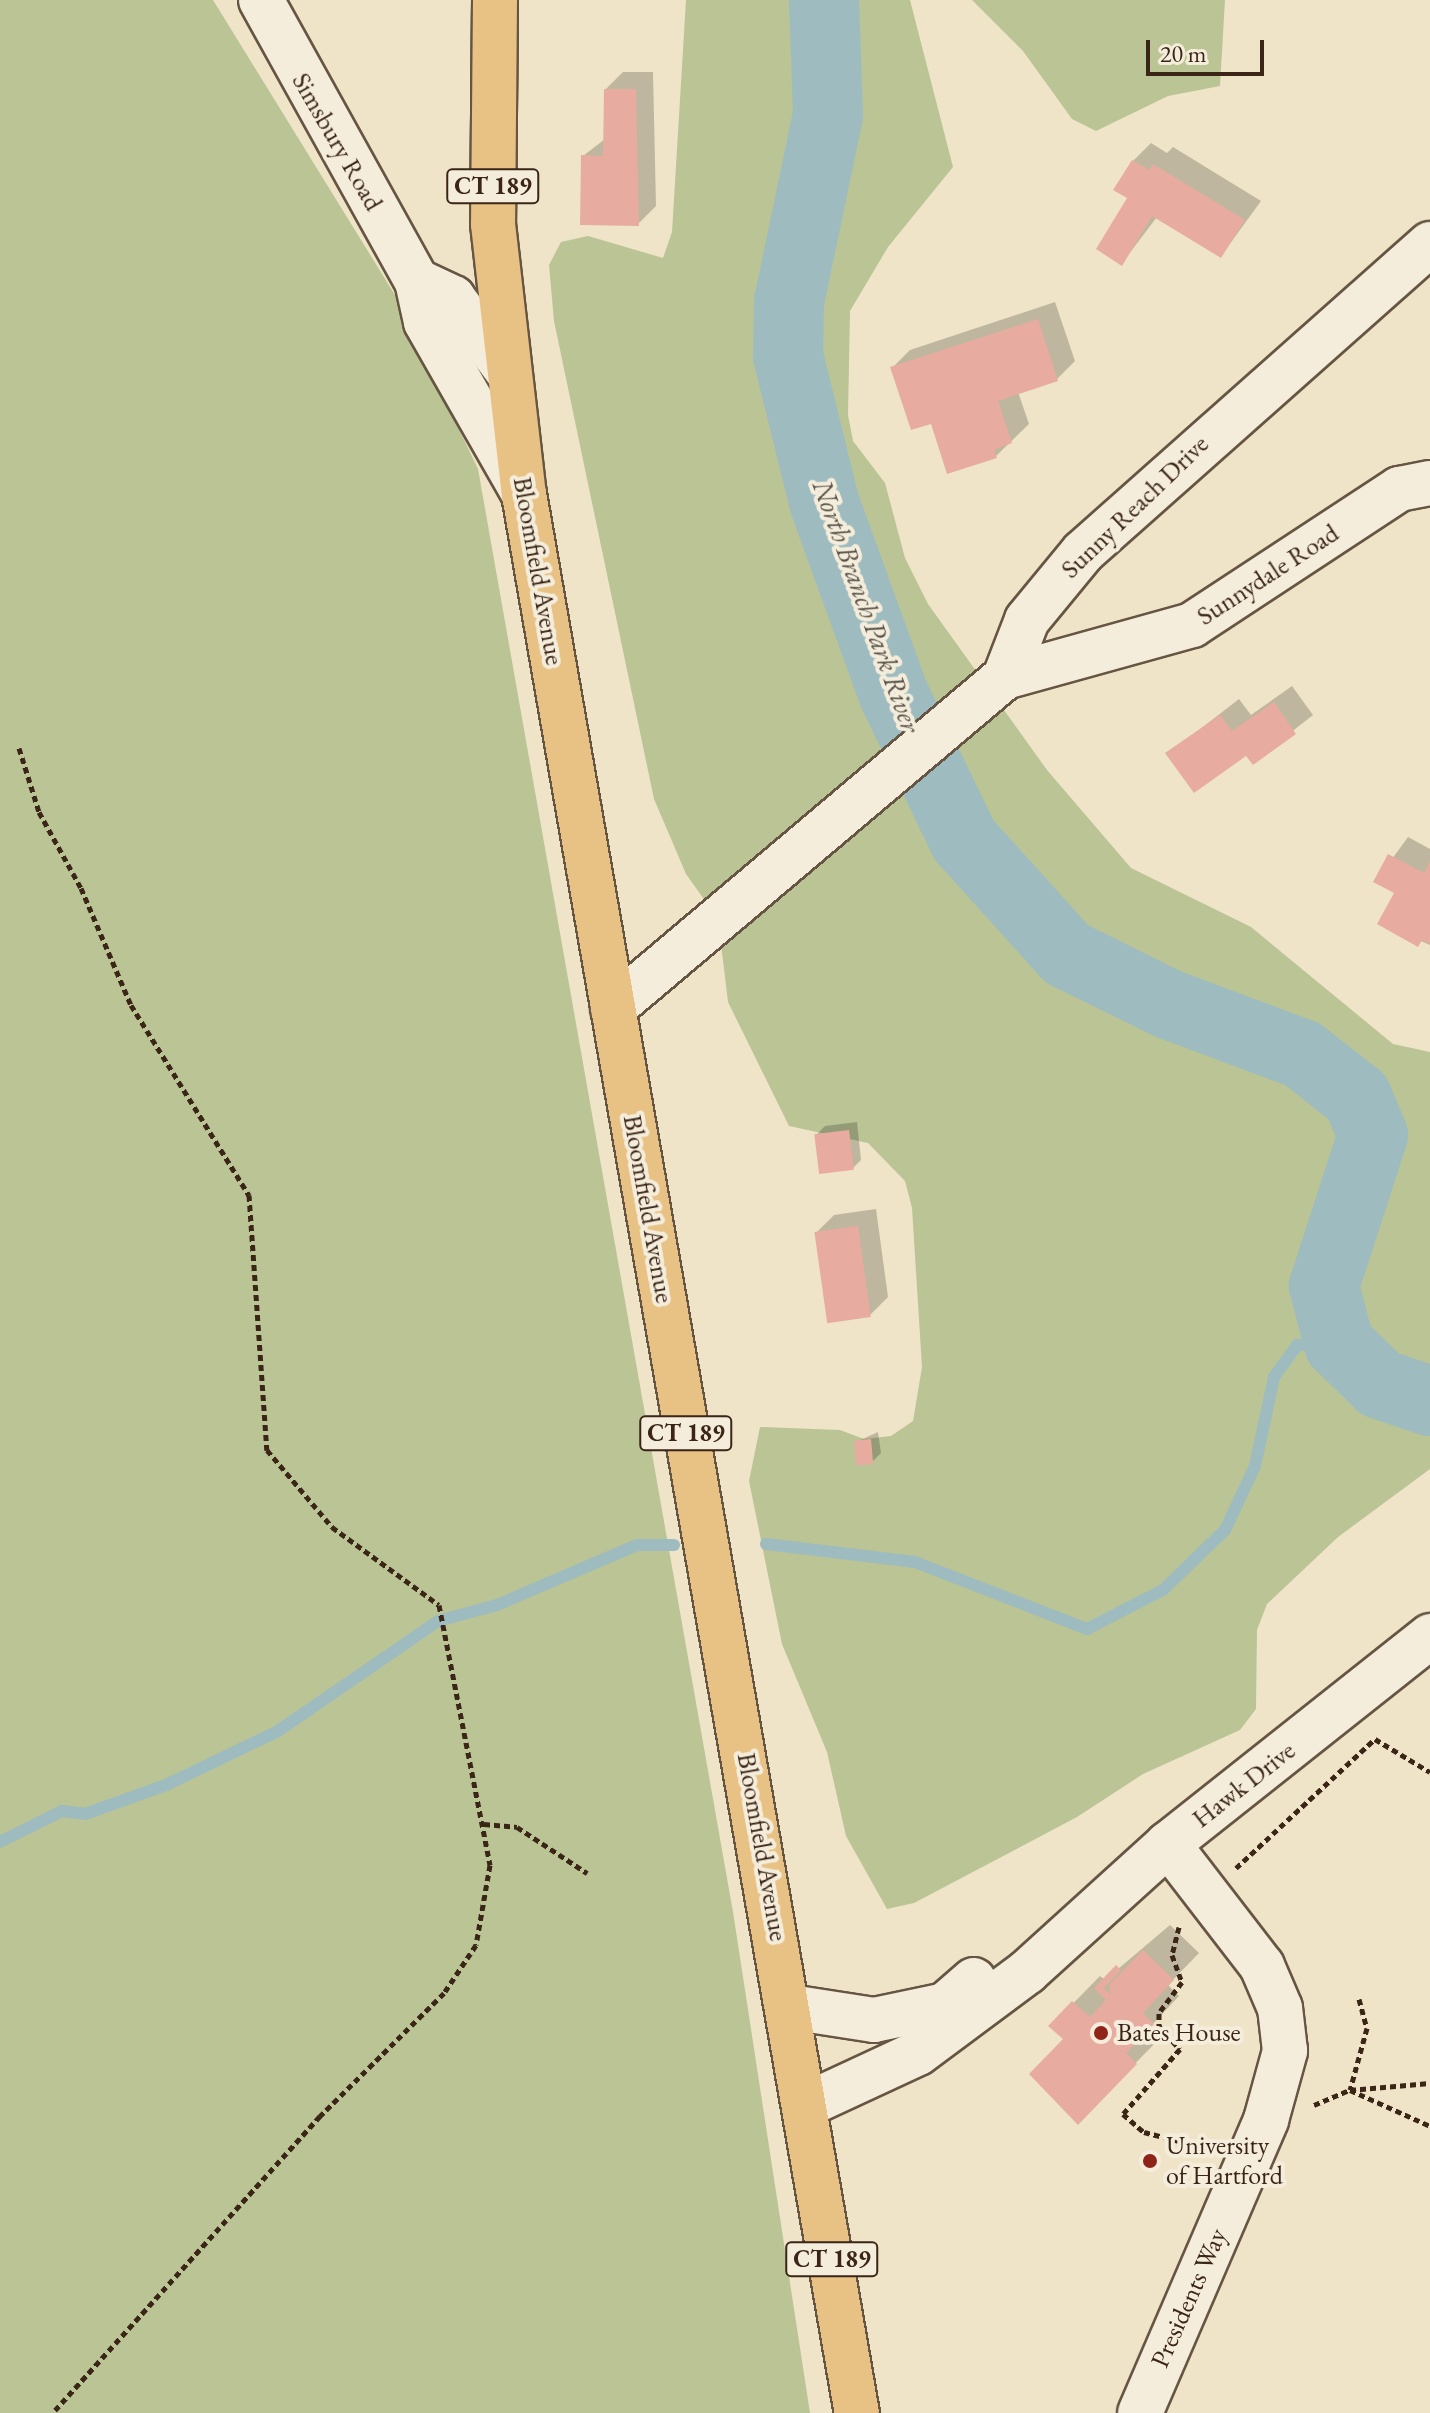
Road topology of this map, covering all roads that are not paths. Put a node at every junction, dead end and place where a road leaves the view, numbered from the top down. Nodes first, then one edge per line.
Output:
1 (261, 0) edge
2 (495, 0) edge
3 (1430, 244) edge
4 (417, 281) junction
5 (508, 372) junction
6 (1430, 483) edge
7 (524, 494) junction
8 (1005, 677) junction
9 (613, 1008) junction
10 (1430, 1636) edge
11 (1168, 1844) junction
12 (1061, 1938) junction
13 (790, 2007) junction
14 (806, 2105) junction
15 (857, 2413) edge
16 (1140, 2413) edge

1 - 4 street, Simsbury Road
2 - 5 main road, Bloomfield Avenue / CT 189
3 - 8 street, Sunny Reach Drive
4 - 5 street
4 - 7 street, Simsbury Road
5 - 7 main road, Bloomfield Avenue / CT 189
6 - 8 street, Sunnydale Road
7 - 9 main road, Bloomfield Avenue / CT 189
8 - 9 street, Sunny Reach Drive
9 - 13 main road, Bloomfield Avenue / CT 189
10 - 11 street, Hawk Drive
11 - 12 street, Hawk Drive
11 - 16 street, Presidents Way
12 - 13 street, Hawk Drive
12 - 14 street, Hawk Drive
13 - 14 main road, Bloomfield Avenue / CT 189
14 - 15 main road, Bloomfield Avenue / CT 189

